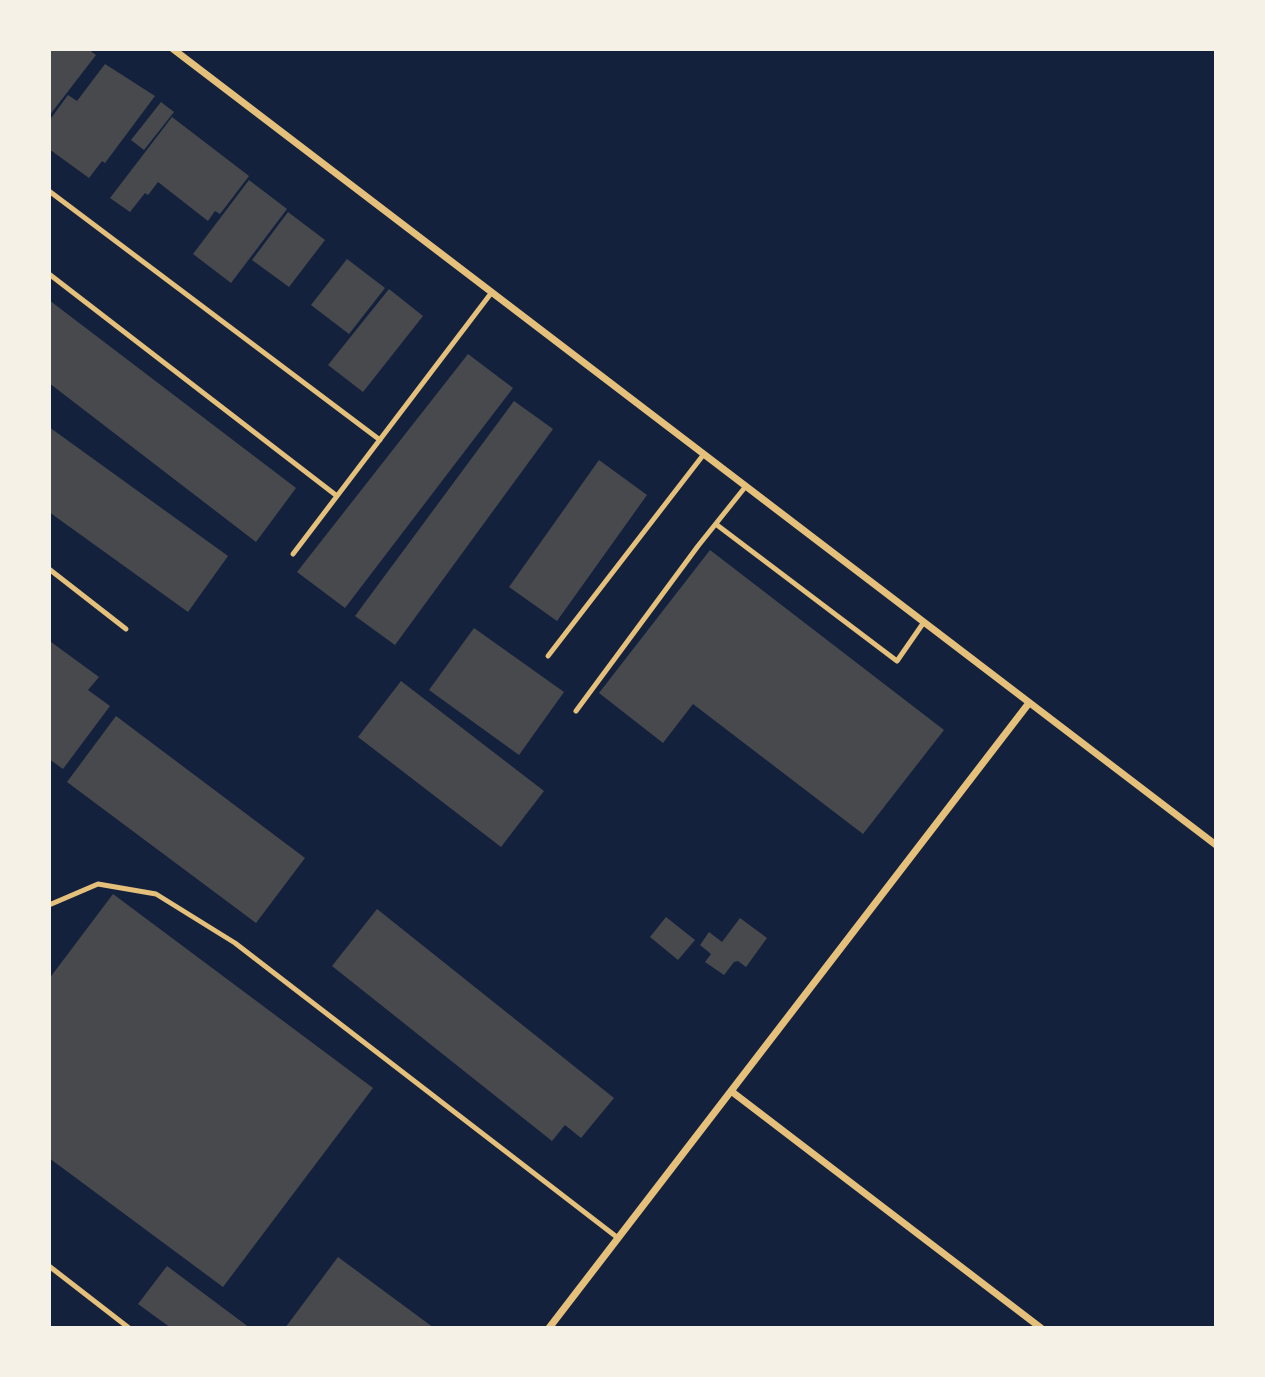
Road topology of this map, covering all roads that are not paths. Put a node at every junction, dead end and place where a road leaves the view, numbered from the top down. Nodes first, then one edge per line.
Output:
1 (173, 49) edge
2 (49, 191) edge
3 (49, 274) edge
4 (492, 292) junction
5 (380, 440) junction
6 (704, 454) junction
7 (746, 486) junction
8 (337, 496) junction
9 (717, 525) junction
10 (293, 554) dead end
11 (49, 569) edge
12 (924, 622) junction
13 (126, 629) dead end
14 (548, 656) dead end
15 (1029, 703) junction
16 (576, 711) dead end
17 (1216, 845) edge
18 (49, 905) edge
19 (731, 1091) junction
20 (618, 1238) junction
21 (49, 1266) edge
22 (129, 1328) edge
23 (548, 1328) edge
24 (1041, 1328) edge

1 - 4 street
2 - 5 lane
3 - 8 lane
4 - 5 lane
4 - 6 street
5 - 8 lane
6 - 7 street
6 - 14 lane
7 - 9 lane
7 - 12 street
8 - 10 lane
9 - 12 lane
9 - 16 lane
11 - 13 lane
12 - 15 street
15 - 17 street
15 - 19 street
18 - 20 lane
19 - 20 street
19 - 24 street
20 - 23 street
21 - 22 lane

